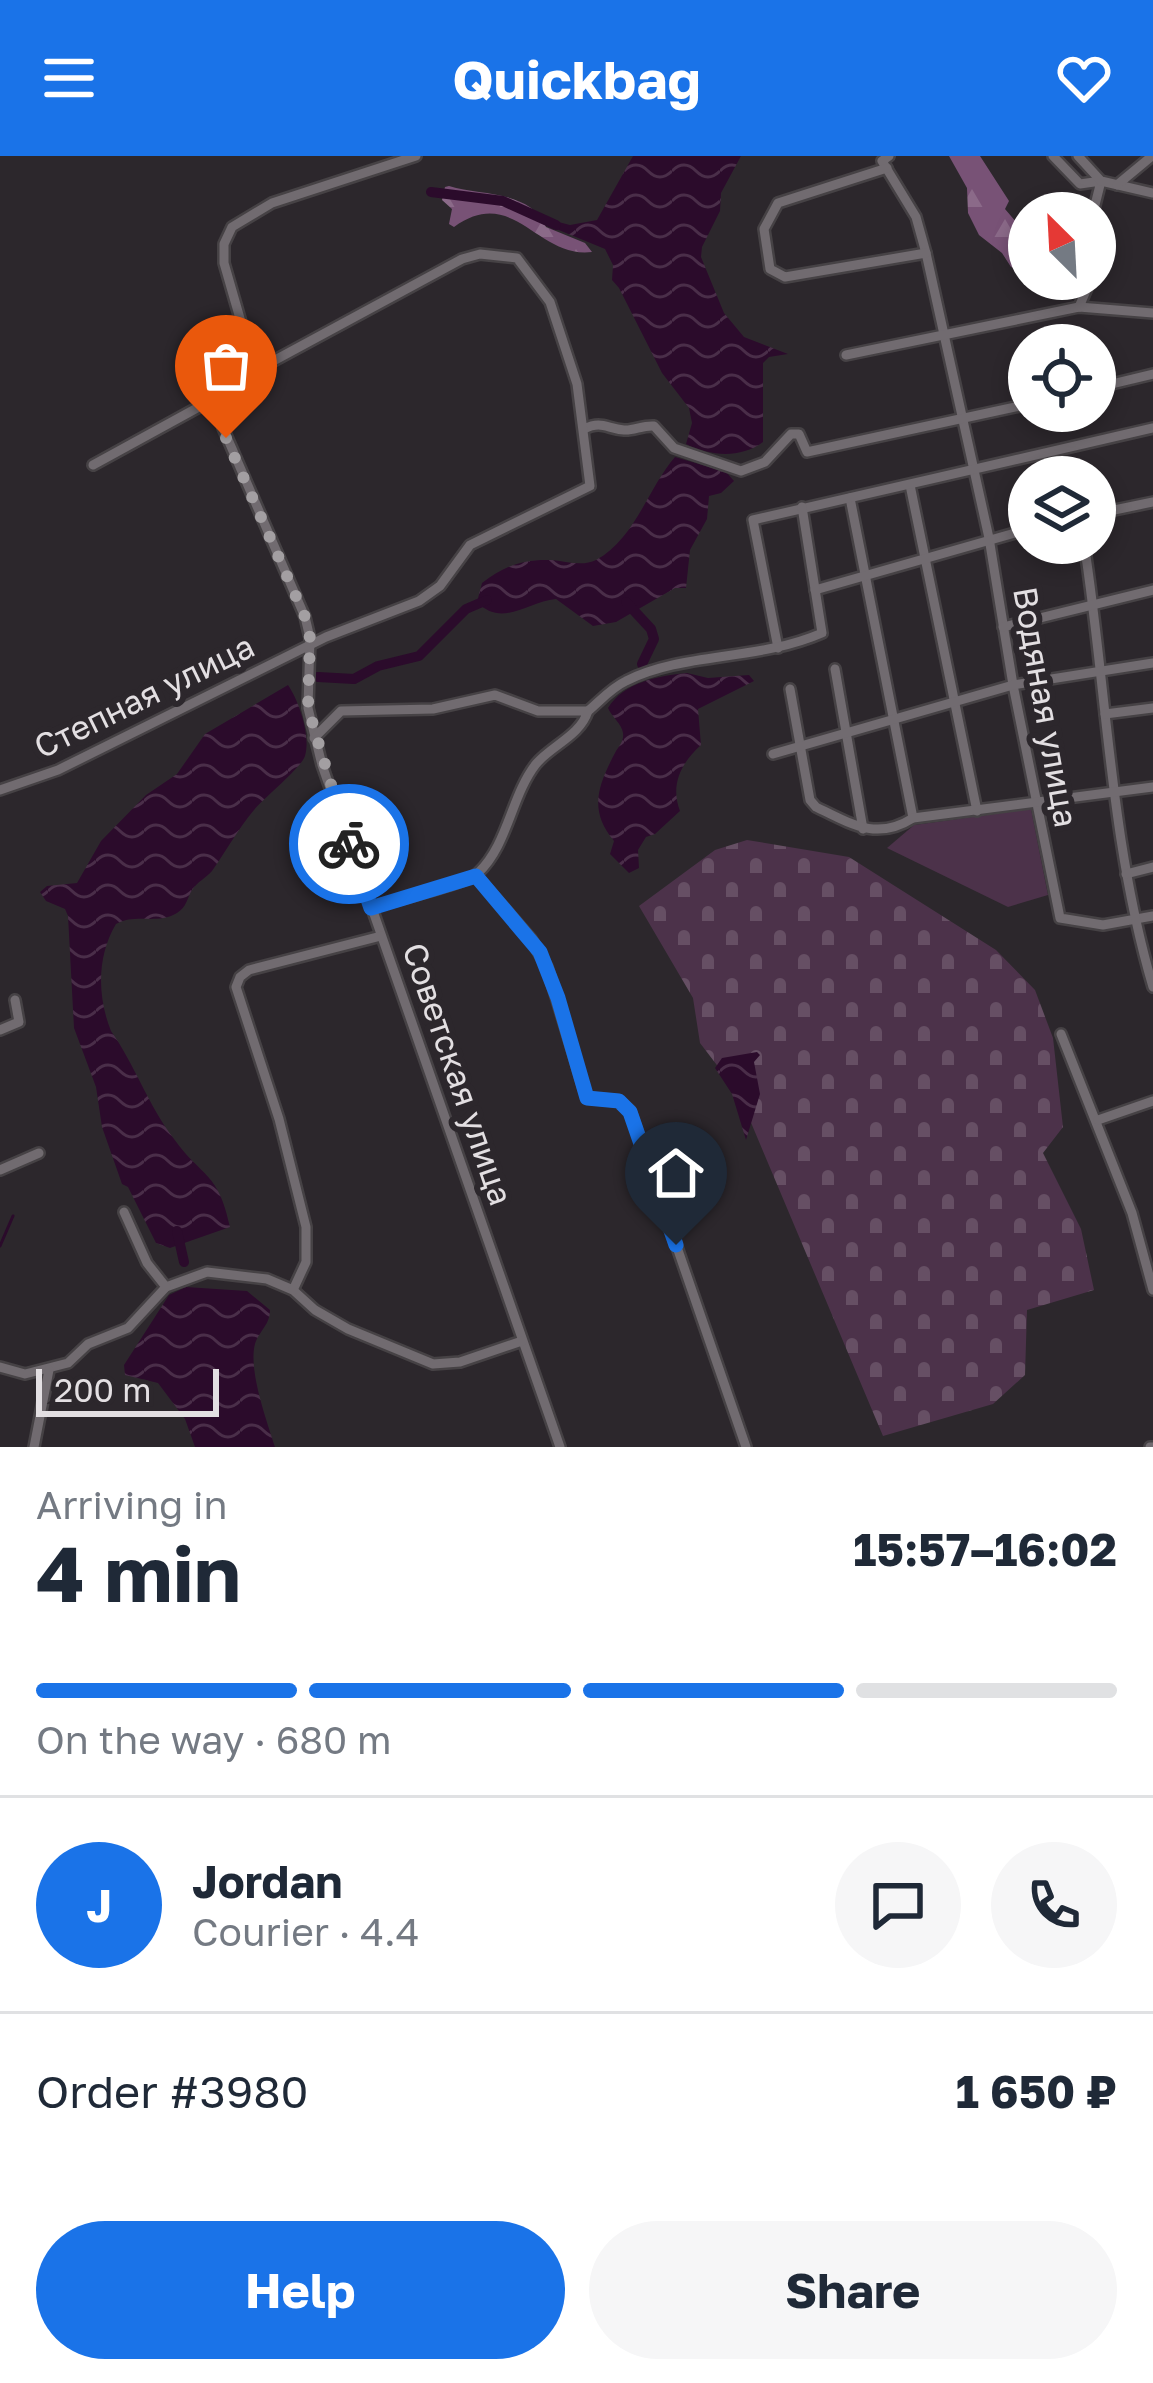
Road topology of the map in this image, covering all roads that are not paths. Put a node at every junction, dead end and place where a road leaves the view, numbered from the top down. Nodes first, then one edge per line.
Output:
1 (416, 156) edge
2 (1053, 156) edge
3 (1078, 156) edge
4 (1152, 156) edge
5 (886, 162) edge
6 (1102, 181) junction
7 (1117, 185) junction
8 (1099, 192) edge
9 (1153, 193) edge
10 (926, 253) junction
11 (1082, 300) edge
12 (1079, 308) junction
13 (1153, 313) edge
14 (944, 335) junction
15 (846, 355) dead end
16 (253, 372) junction
17 (1153, 374) edge
18 (1116, 383) edge
19 (227, 404) junction
20 (1008, 409) edge
21 (961, 420) junction
22 (1153, 428) edge
23 (584, 430) junction
24 (93, 465) dead end
25 (973, 470) junction
26 (910, 485) junction
27 (850, 498) junction
28 (1153, 502) edge
29 (802, 507) junction
30 (1116, 510) edge
31 (1008, 534) edge
32 (989, 538) junction
33 (926, 557) junction
34 (1087, 564) edge
35 (865, 577) junction
36 (815, 590) junction
37 (1153, 590) edge
38 (1093, 603) junction
39 (1003, 627) junction
40 (309, 646) junction
41 (778, 648) junction
42 (1153, 663) edge
43 (835, 669) dead end
44 (1101, 670) junction
45 (1013, 685) junction
46 (790, 689) dead end
47 (954, 704) junction
48 (1153, 708) edge
49 (588, 710) junction
50 (1105, 714) junction
51 (893, 722) junction
52 (845, 735) junction
53 (314, 738) junction
54 (800, 746) junction
55 (773, 754) dead end
56 (1153, 787) edge
57 (0, 790) edge
58 (1113, 792) junction
59 (1036, 802) junction
60 (977, 811) junction
61 (913, 818) junction
62 (863, 829) junction
63 (1153, 867) edge
64 (1126, 874) junction
65 (476, 876) junction
66 (371, 908) junction
67 (1153, 916) edge
68 (1133, 921) junction
69 (381, 936) junction
70 (1153, 987) edge
71 (15, 1000) dead end
72 (0, 1030) edge
73 (1061, 1034) dead end
74 (1153, 1101) edge
75 (1098, 1120) junction
76 (39, 1153) dead end
77 (0, 1170) edge
78 (124, 1212) dead end
79 (166, 1287) junction
80 (293, 1290) junction
81 (1153, 1291) edge
82 (522, 1341) junction
83 (0, 1367) edge
84 (49, 1370) junction
85 (34, 1447) edge
86 (560, 1447) edge
87 (746, 1447) edge

1 - 16 street
2 - 6 street
3 - 6 street
4 - 7 street
5 - 10 street, Водяная улица
5 - 10 street
6 - 7 street
6 - 8 street
7 - 9 street
10 - 14 street, Водяная улица
11 - 12 street
12 - 13 street
12 - 14 street
14 - 15 street
14 - 21 street, Водяная улица
16 - 19 street
16 - 23 street
17 - 18 street
19 - 24 street
19 - 40 street
20 - 21 street
21 - 23 street
21 - 25 street, Водяная улица
22 - 25 street
23 - 40 street, Степная улица
25 - 26 street
25 - 32 street, Водяная улица
26 - 27 street
26 - 33 street
27 - 29 street
27 - 35 street
28 - 30 street
29 - 36 street
29 - 41 street
31 - 32 street
32 - 33 street
32 - 39 street, Водяная улица
33 - 35 street
33 - 47 street
34 - 38 street
35 - 36 street
35 - 51 street
36 - 41 street
37 - 38 street
38 - 39 street
38 - 44 street
39 - 45 street, Водяная улица
40 - 53 street, Советская улица
40 - 57 street, Степная улица
41 - 49 street
42 - 44 street
43 - 52 street
44 - 45 street
44 - 50 street
45 - 47 street
45 - 59 street, Водяная улица
46 - 54 street
47 - 51 street
47 - 60 street
48 - 50 street
49 - 53 street
49 - 65 street
50 - 58 street
51 - 52 street
51 - 61 street
52 - 54 street
52 - 62 street
53 - 66 street, Советская улица
54 - 55 street
54 - 62 street
56 - 58 street
58 - 59 street
58 - 64 street
59 - 60 street
59 - 68 street, Водяная улица
60 - 61 street
61 - 62 street
63 - 64 street
64 - 68 street
65 - 66 street
65 - 87 street
66 - 69 street, Советская улица
67 - 68 street
68 - 70 street
69 - 80 street
69 - 82 street, Советская улица
71 - 72 street
73 - 75 street
74 - 75 street
75 - 81 street
76 - 77 street
78 - 79 street
79 - 80 street
79 - 84 street
80 - 82 street
82 - 86 street, Советская улица
83 - 84 street
84 - 85 street

